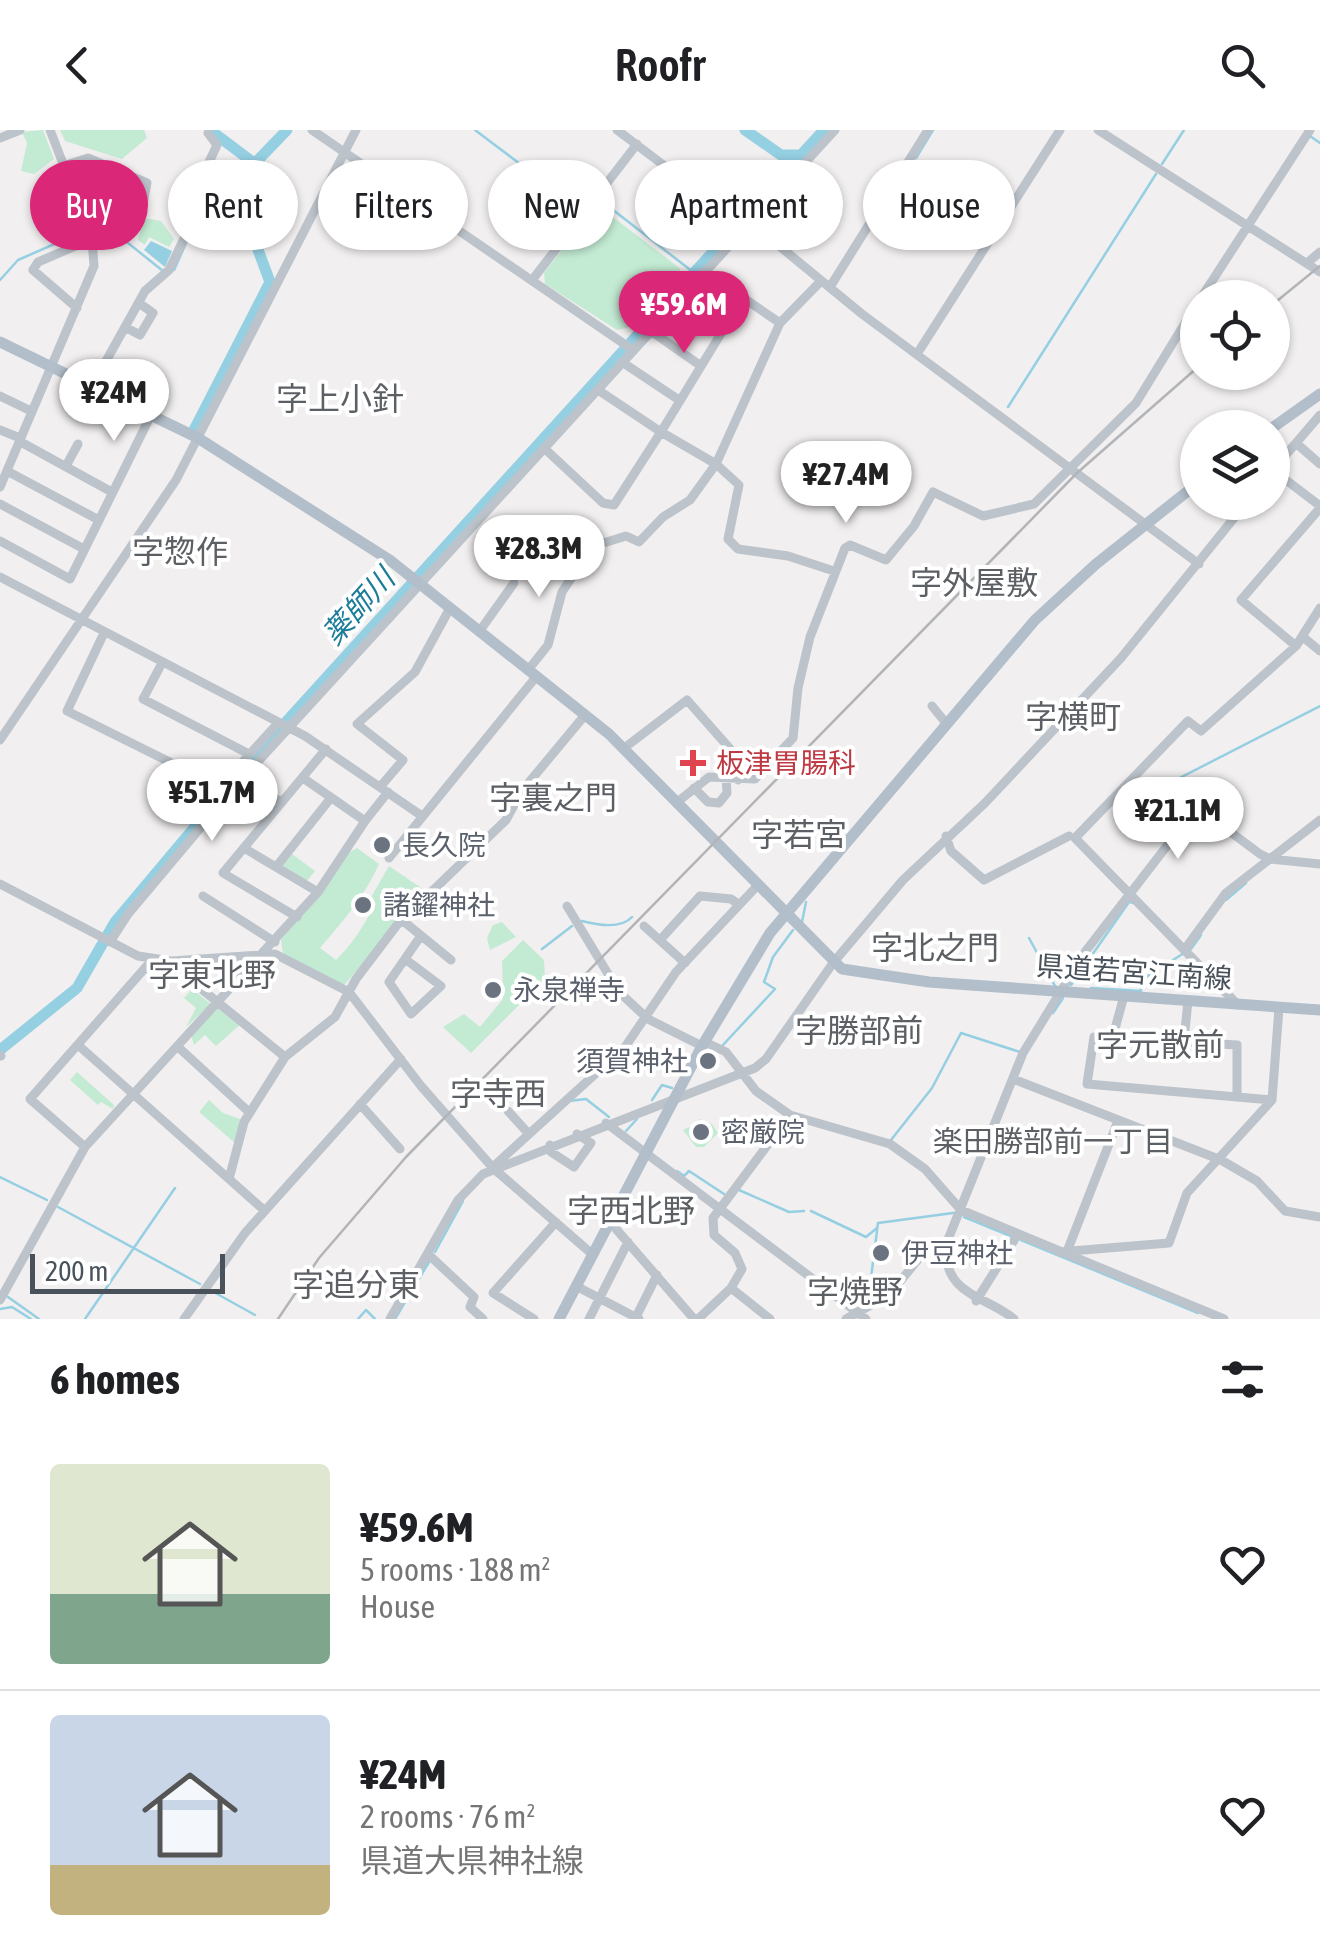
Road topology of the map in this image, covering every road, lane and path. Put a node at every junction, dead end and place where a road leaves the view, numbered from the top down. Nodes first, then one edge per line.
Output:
1 (20, 130) edge
2 (50, 130) edge
3 (312, 130) edge
4 (356, 130) edge
5 (617, 130) edge
6 (834, 130) edge
7 (928, 130) edge
8 (1060, 130) edge
9 (1098, 130) edge
10 (208, 132) dead end
11 (1308, 133) edge
12 (0, 138) edge
13 (637, 144) junction
14 (343, 153) junction
15 (61, 160) edge
16 (658, 160) edge
17 (807, 160) edge
18 (1248, 226) junction
19 (65, 250) edge
20 (93, 250) edge
21 (725, 250) edge
22 (780, 250) edge
23 (1320, 252) edge
24 (1306, 263) junction
25 (704, 271) junction
26 (1320, 272) edge
27 (533, 279) junction
28 (1212, 280) edge
29 (825, 284) junction
30 (742, 299) junction
31 (678, 300) junction
32 (139, 303) junction
33 (77, 308) junction
34 (780, 323) junction
35 (125, 327) junction
36 (1180, 331) edge
37 (651, 332) junction
38 (722, 332) junction
39 (0, 342) edge
40 (629, 346) junction
41 (918, 354) junction
42 (622, 362) junction
43 (701, 366) junction
44 (49, 368) junction
45 (90, 388) junction
46 (598, 390) junction
47 (1320, 394) edge
48 (0, 396) edge
49 (679, 400) junction
50 (31, 411) junction
51 (151, 415) junction
52 (1290, 415) edge
53 (1320, 415) edge
54 (0, 430) edge
55 (662, 432) junction
56 (198, 438) junction
57 (20, 440) junction
58 (78, 444) dead end
59 (1296, 444) junction
60 (544, 448) junction
61 (1290, 451) edge
62 (716, 464) junction
63 (1320, 464) edge
64 (66, 466) junction
65 (5, 467) edge
66 (1071, 468) junction
67 (1290, 483) edge
68 (0, 486) edge
69 (110, 491) junction
70 (1180, 497) edge
71 (0, 504) edge
72 (1320, 507) edge
73 (97, 520) junction
74 (1233, 520) edge
75 (1144, 524) junction
76 (0, 541) edge
77 (84, 548) junction
78 (1199, 564) junction
79 (834, 571) junction
80 (0, 577) edge
81 (414, 581) junction
82 (514, 583) dead end
83 (450, 608) junction
84 (1320, 608) edge
85 (82, 622) junction
86 (479, 632) junction
87 (104, 633) junction
88 (1300, 641) junction
89 (1320, 651) edge
90 (162, 663) junction
91 (532, 673) junction
92 (932, 706) dead end
93 (585, 715) junction
94 (278, 723) junction
95 (946, 723) junction
96 (290, 728) junction
97 (0, 740) edge
98 (623, 748) junction
99 (326, 750) junction
100 (249, 754) junction
101 (726, 777) junction
102 (303, 778) junction
103 (738, 780) junction
104 (1180, 783) dead end
105 (694, 788) junction
106 (384, 790) junction
107 (232, 791) junction
108 (330, 799) junction
109 (283, 802) junction
110 (676, 803) junction
111 (1197, 807) junction
112 (422, 816) junction
113 (1320, 820) edge
114 (365, 821) junction
115 (946, 836) junction
116 (1070, 836) dead end
117 (244, 848) junction
118 (389, 858) dead end
119 (1270, 859) junction
120 (1320, 864) edge
121 (276, 867) junction
122 (0, 884) edge
123 (758, 885) junction
124 (318, 892) junction
125 (1129, 893) junction
126 (203, 896) dead end
127 (738, 904) junction
128 (567, 906) dead end
129 (788, 915) junction
130 (296, 917) junction
131 (402, 920) junction
132 (644, 926) dead end
133 (420, 937) junction
134 (105, 939) junction
135 (660, 940) junction
136 (274, 942) junction
137 (1186, 951) junction
138 (264, 953) junction
139 (405, 959) junction
140 (152, 960) junction
141 (451, 960) dead end
142 (166, 961) junction
143 (685, 963) junction
144 (832, 963) junction
145 (349, 992) junction
146 (1061, 992) junction
147 (1124, 996) junction
148 (1188, 1000) junction
149 (218, 1002) junction
150 (1238, 1004) junction
151 (1279, 1008) junction
152 (1320, 1010) edge
153 (648, 1019) junction
154 (1113, 1036) junction
155 (1184, 1040) junction
156 (703, 1044) junction
157 (78, 1045) junction
158 (177, 1046) junction
159 (285, 1057) junction
160 (401, 1059) junction
161 (742, 1074) junction
162 (1014, 1079) junction
163 (133, 1094) junction
164 (676, 1096) junction
165 (1237, 1096) junction
166 (1272, 1100) junction
167 (360, 1104) junction
168 (508, 1111) dead end
169 (250, 1112) junction
170 (790, 1116) junction
171 (1118, 1121) junction
172 (606, 1123) junction
173 (528, 1133) junction
174 (576, 1134) junction
175 (550, 1145) junction
176 (85, 1147) junction
177 (400, 1149) dead end
178 (646, 1154) junction
179 (1221, 1160) junction
180 (494, 1168) junction
181 (229, 1180) junction
182 (719, 1208) junction
183 (961, 1210) junction
184 (265, 1211) junction
185 (1320, 1217) edge
186 (556, 1222) junction
187 (610, 1222) junction
188 (1016, 1237) junction
189 (628, 1242) junction
190 (945, 1246) junction
191 (1064, 1251) junction
192 (592, 1254) junction
193 (429, 1255) junction
194 (657, 1275) junction
195 (576, 1286) junction
196 (731, 1288) junction
197 (600, 1298) junction
198 (0, 1300) edge
199 (976, 1301) junction
200 (856, 1312) junction
201 (636, 1318) edge
202 (184, 1319) edge
203 (390, 1319) edge
204 (482, 1319) edge
205 (534, 1319) edge
206 (559, 1319) edge
207 (589, 1319) edge
208 (696, 1319) edge
209 (770, 1319) edge
210 (846, 1319) edge
211 (866, 1319) edge
212 (1014, 1319) edge
213 (1224, 1319) edge

1 - 12 street
2 - 15 street
3 - 14 street
4 - 14 street
5 - 13 street
6 - 17 street
7 - 29 street
8 - 41 street
9 - 18 street
10 - 32 street
11 - 18 street
13 - 16 street
13 - 27 street
14 - 27 street
14 - 56 street
18 - 24 street
18 - 28 street
19 - 33 street
20 - 33 street
21 - 25 street
22 - 29 street
23 - 24 street
24 - 26 street
25 - 30 street
25 - 31 street
27 - 40 street
29 - 34 street
29 - 41 street
30 - 34 street
30 - 38 street
31 - 37 street
31 - 38 street
32 - 35 street
32 - 35 street
33 - 44 street
34 - 62 street
35 - 45 street
36 - 66 street
37 - 40 street
37 - 43 street
38 - 43 street
39 - 44 main road
40 - 42 street
41 - 66 street
42 - 46 street
42 - 49 street
43 - 49 street
44 - 45 main road
44 - 50 street
45 - 51 main road
46 - 55 street
46 - 60 street
47 - 52 main road
48 - 50 street
49 - 55 street
50 - 57 street
51 - 56 main road
51 - 69 street
53 - 59 street
54 - 57 street
55 - 60 street
55 - 62 street
56 - 81 main road
56 - 85 street
57 - 64 street
57 - 65 street
58 - 64 street
59 - 61 street
59 - 63 street
60 - 81 street
62 - 79 street
62 - 91 street
64 - 69 street
65 - 68 street
65 - 73 street
66 - 75 street
66 - 79 street
67 - 72 street
69 - 73 street
70 - 75 main road
71 - 77 street
72 - 88 street
73 - 77 street
74 - 78 street
75 - 78 street
75 - 95 main road
76 - 77 street
78 - 115 street
79 - 103 street
80 - 85 street
81 - 83 main road
81 - 96 street
82 - 86 street
83 - 86 main road
83 - 106 street
84 - 88 street
85 - 87 street
85 - 97 street
86 - 91 main road
87 - 90 street
87 - 100 street
88 - 89 street
88 - 125 street
90 - 94 street
90 - 100 street
91 - 93 main road
91 - 112 street
92 - 95 street
93 - 98 main road
93 - 131 street
94 - 96 street
94 - 100 street
95 - 129 main road
96 - 99 street
96 - 107 street
98 - 103 street
98 - 110 main road
99 - 102 street
99 - 106 street
101 - 103 street
101 - 105 street
101 - 105 street
102 - 108 street
102 - 109 street
104 - 111 street
105 - 110 street
106 - 112 street
106 - 114 street
107 - 109 street
107 - 134 street
108 - 114 street
108 - 121 street
109 - 117 street
110 - 123 main road
111 - 119 street
111 - 125 street
112 - 118 street
113 - 119 street
114 - 124 street
115 - 116 street
115 - 144 street
117 - 121 street
117 - 130 street
119 - 120 street
119 - 137 street
121 - 124 street
122 - 134 street
123 - 127 street
123 - 129 main road
124 - 130 street
125 - 137 street
125 - 146 street
126 - 136 street
127 - 135 street
127 - 143 street
128 - 153 street
129 - 144 main road
129 - 156 main road
130 - 136 street
131 - 133 street
131 - 145 street
132 - 135 street
133 - 139 street
133 - 141 street
134 - 140 street
135 - 143 street
136 - 138 street
137 - 150 street
138 - 142 street
138 - 145 street
138 - 149 street
139 - 139 street
140 - 142 street
140 - 157 street
142 - 149 street
143 - 153 street
144 - 146 main road, 県道若宮江南線
144 - 161 street
145 - 159 street
145 - 160 street
146 - 147 main road, 県道若宮江南線
146 - 162 street
147 - 148 main road, 県道若宮江南線
147 - 154 street
148 - 150 main road, 県道若宮江南線
148 - 155 street
149 - 158 street
149 - 159 street
150 - 151 main road, 県道若宮江南線
151 - 152 main road, 県道若宮江南線
151 - 166 street
153 - 156 street
153 - 173 street
154 - 155 street
154 - 165 street
155 - 165 street
156 - 161 street
156 - 164 main road
157 - 163 street
157 - 176 street
158 - 163 street
158 - 169 street
159 - 169 street
160 - 167 street
160 - 180 street
161 - 164 street
161 - 170 street
162 - 171 street
162 - 183 street
163 - 176 street
163 - 181 street
164 - 172 street
164 - 178 main road
165 - 166 street
166 - 179 street
167 - 177 street
167 - 184 street
168 - 173 street
169 - 181 street
170 - 182 street
170 - 183 street
171 - 179 street
171 - 191 street
172 - 174 street
172 - 178 street
173 - 180 street
174 - 175 street
174 - 175 street
175 - 180 street
176 - 198 street
178 - 182 street
178 - 187 main road
179 - 185 street
179 - 191 street
180 - 186 street
180 - 193 street
181 - 184 street
182 - 196 street
182 - 200 street
183 - 188 street
183 - 190 street
184 - 202 street
186 - 192 street
186 - 205 street
187 - 189 street
187 - 192 main road
188 - 191 street
188 - 199 street
189 - 194 street
189 - 197 street
190 - 199 street
190 - 200 street
191 - 213 street
192 - 195 main road
193 - 203 street
193 - 204 street
194 - 201 street
194 - 208 street
195 - 197 street
195 - 206 main road
196 - 208 street
196 - 209 street
197 - 201 street
197 - 207 street
199 - 212 street
200 - 210 street
200 - 211 street

